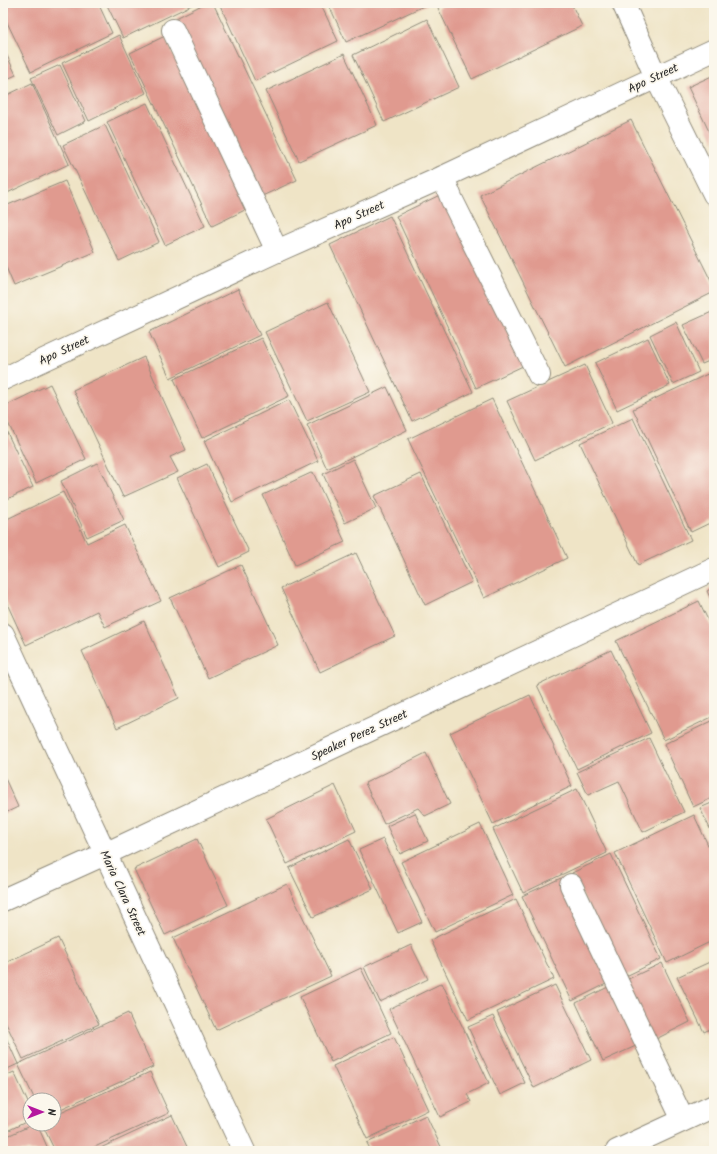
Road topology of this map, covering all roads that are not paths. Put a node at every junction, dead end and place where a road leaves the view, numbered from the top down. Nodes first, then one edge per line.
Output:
1 (623, 3) edge
2 (173, 30) dead end
3 (714, 50) edge
4 (656, 76) junction
5 (443, 178) junction
6 (714, 194) edge
7 (277, 251) junction
8 (539, 375) dead end
9 (3, 379) edge
10 (714, 569) edge
11 (3, 634) edge
12 (105, 854) junction
13 (571, 885) dead end
14 (3, 900) edge
15 (714, 1106) edge
16 (683, 1120) junction
17 (244, 1151) edge
18 (617, 1151) edge

1 - 4 street
2 - 7 street
3 - 4 street, Apo Street
4 - 5 street, Apo Street
4 - 6 street
5 - 7 street, Apo Street
5 - 8 street
7 - 9 street, Apo Street
10 - 12 street, Speaker Perez Street
11 - 12 street, Maria Clara Street
12 - 14 street, Speaker Perez Street
12 - 17 street, Maria Clara Street
13 - 16 street
15 - 16 street
16 - 18 street

